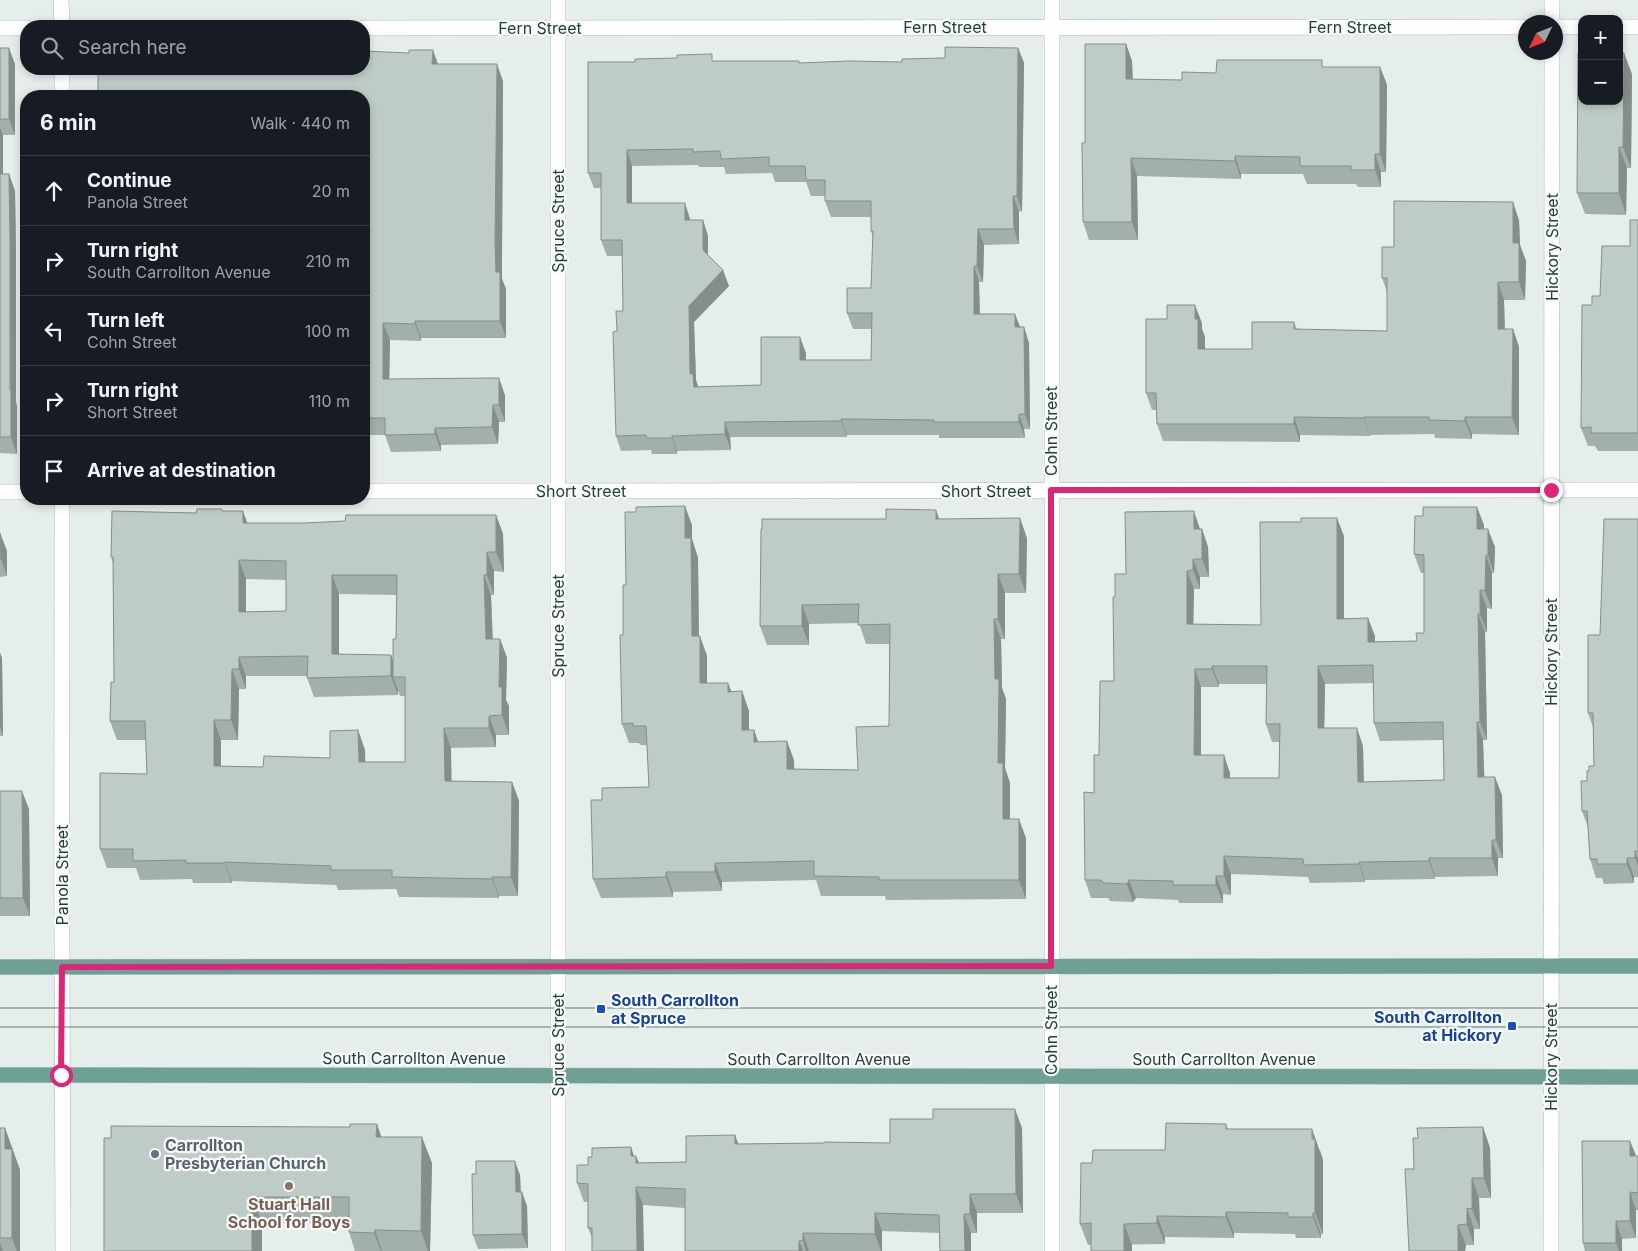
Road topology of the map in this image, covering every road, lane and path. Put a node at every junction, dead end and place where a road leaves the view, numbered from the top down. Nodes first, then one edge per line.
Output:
1 (62, 0) edge
2 (558, 0) edge
3 (1052, 0) edge
4 (1552, 0) edge
5 (1552, 15) edge
6 (62, 20) edge
7 (1052, 27) junction
8 (1518, 27) edge
9 (1563, 27) edge
10 (1578, 27) edge
11 (1623, 27) edge
12 (1638, 27) edge
13 (0, 28) edge
14 (20, 28) edge
15 (370, 28) edge
16 (558, 28) junction
17 (1552, 60) edge
18 (62, 75) edge
19 (62, 90) edge
20 (1051, 490) junction
21 (1551, 490) junction
22 (1638, 490) edge
23 (370, 491) edge
24 (558, 491) junction
25 (0, 492) edge
26 (20, 492) edge
27 (62, 505) edge
28 (1051, 966) junction
29 (1551, 966) junction
30 (1638, 966) edge
31 (62, 967) junction
32 (558, 967) junction
33 (0, 968) edge
34 (0, 1075) edge
35 (61, 1075) junction
36 (558, 1076) junction
37 (1052, 1077) junction
38 (1551, 1077) junction
39 (1638, 1077) edge
40 (63, 1251) edge
41 (558, 1251) edge
42 (1052, 1251) edge
43 (1551, 1251) edge

1 - 6 street
2 - 16 street, Spruce Street
3 - 7 street, Cohn Street
4 - 5 street
7 - 8 street, Fern Street
7 - 16 street, Fern Street
7 - 20 street, Cohn Street
9 - 10 street
11 - 12 street
13 - 14 street
15 - 16 street, Fern Street
16 - 24 street, Spruce Street
17 - 21 street, Hickory Street
18 - 19 street
20 - 21 street, Short Street
20 - 24 street, Short Street
20 - 28 street, Cohn Street
21 - 22 street, Short Street
21 - 29 street, Hickory Street
23 - 24 street, Short Street
24 - 32 street, Spruce Street
25 - 26 street
27 - 31 street, Panola Street
28 - 29 main road
28 - 32 main road
28 - 37 street, Cohn Street
29 - 30 main road
29 - 38 street, Hickory Street
31 - 32 main road
31 - 33 main road
31 - 35 street, Panola Street
32 - 36 street, Spruce Street
34 - 35 main road, South Carrollton Avenue
35 - 36 main road, South Carrollton Avenue
35 - 40 street, Panola Street
36 - 37 main road, South Carrollton Avenue
36 - 41 street, Spruce Street
37 - 38 main road, South Carrollton Avenue
37 - 42 street, Cohn Street
38 - 39 main road, South Carrollton Avenue
38 - 43 street, Hickory Street

